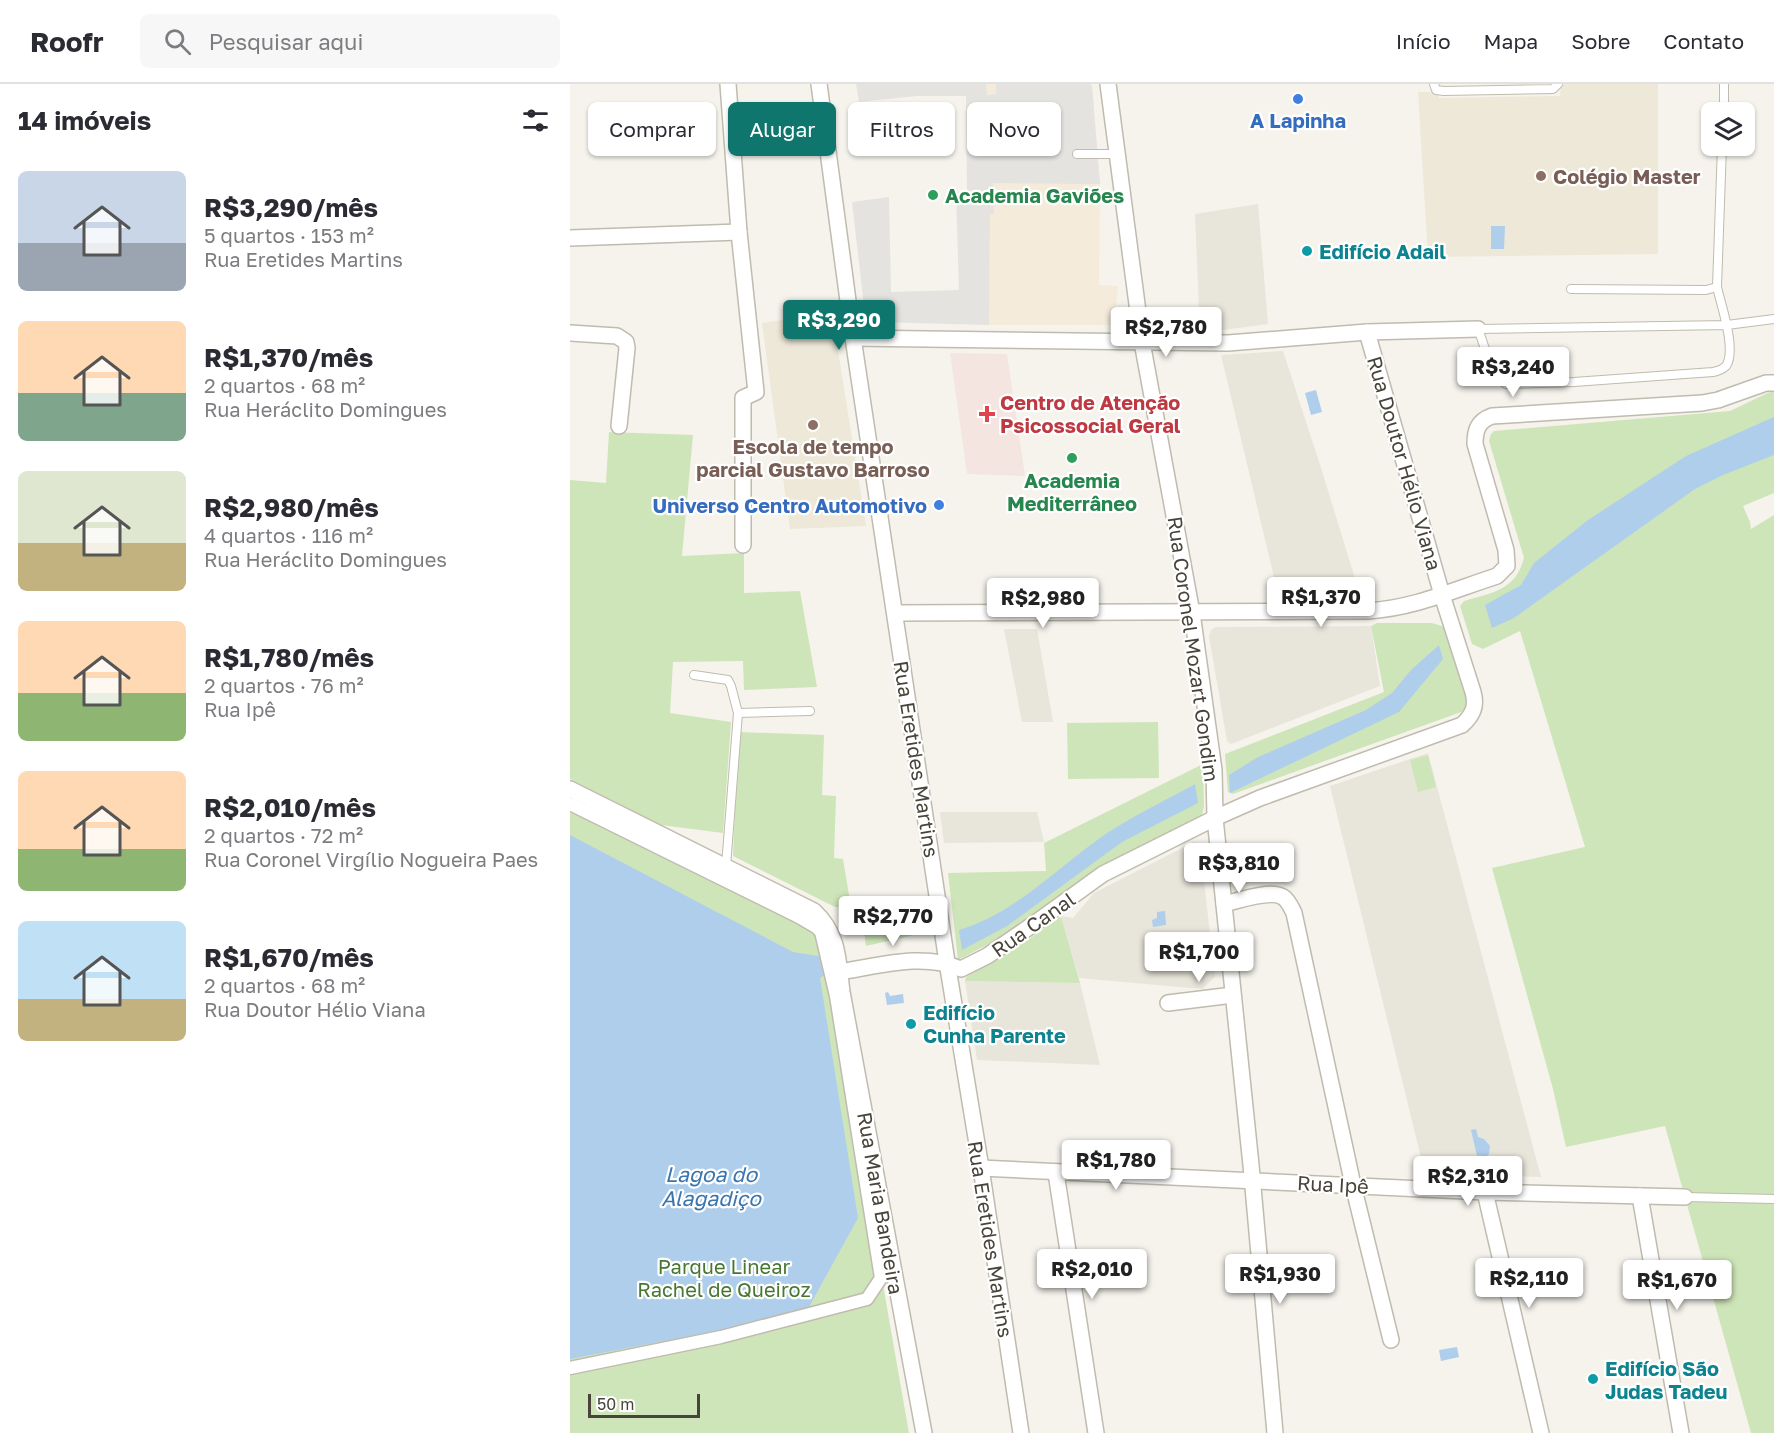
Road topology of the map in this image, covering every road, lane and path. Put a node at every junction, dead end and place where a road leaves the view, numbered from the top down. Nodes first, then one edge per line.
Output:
1 (728, 84) edge
2 (819, 84) edge
3 (1108, 84) edge
4 (1434, 84) edge
5 (1558, 84) edge
6 (1724, 84) edge
7 (1724, 102) edge
8 (1077, 154) dead end
9 (1117, 154) junction
10 (1722, 156) edge
11 (739, 232) junction
12 (570, 238) edge
13 (1717, 287) junction
14 (1571, 288) dead end
15 (1774, 319) edge
16 (1727, 325) junction
17 (1479, 329) junction
18 (1367, 332) junction
19 (570, 333) edge
20 (853, 338) junction
21 (1142, 342) junction
22 (1774, 383) edge
23 (619, 426) dead end
24 (743, 546) dead end
25 (1442, 595) junction
26 (895, 613) junction
27 (1192, 613) junction
28 (694, 675) dead end
29 (1473, 692) joint
30 (810, 711) dead end
31 (738, 713) junction
32 (570, 789) edge
33 (570, 804) edge
34 (1215, 818) junction
35 (725, 868) junction
36 (1224, 904) junction
37 (947, 962) junction
38 (839, 972) junction
39 (1233, 995) junction
40 (1168, 1003) dead end
41 (981, 1168) junction
42 (1056, 1173) junction
43 (1253, 1180) junction
44 (1353, 1185) junction
45 (1485, 1192) junction
46 (1640, 1196) junction
47 (1685, 1197) joint
48 (1774, 1198) edge
49 (1391, 1340) dead end
50 (570, 1368) edge
51 (924, 1433) edge
52 (1021, 1433) edge
53 (1096, 1433) edge
54 (1275, 1433) edge
55 (1541, 1433) edge
56 (1681, 1433) edge

1 - 11 street
2 - 20 street, Rua Eretides Martins
3 - 9 street, Rua Coronel Mozart Gondim
4 - 5 lane
6 - 7 lane
8 - 9 lane
9 - 21 street, Rua Coronel Mozart Gondim
10 - 13 lane
11 - 12 street
11 - 24 street
13 - 14 lane
13 - 16 lane
15 - 16 lane
16 - 17 lane
16 - 17 lane
17 - 18 street
18 - 21 street
18 - 25 street, Rua Doutor Hélio Viana
19 - 23 street
20 - 21 street
20 - 26 street, Rua Eretides Martins
21 - 27 street, Rua Coronel Mozart Gondim
22 - 25 street
25 - 27 street
25 - 29 street, Rua Doutor Hélio Viana
26 - 27 street
26 - 37 street, Rua Eretides Martins
27 - 34 street, Rua Coronel Mozart Gondim
28 - 31 lane
29 - 34 street, Rua Canal
30 - 31 lane
31 - 35 lane
32 - 35 street
33 - 50 street
34 - 36 street, Rua Coronel Mozart Gondim
34 - 37 street, Rua Canal
35 - 38 street
36 - 39 street, Rua Coronel Mozart Gondim
36 - 44 street
37 - 38 street, Rua Canal
37 - 41 street, Rua Eretides Martins
38 - 51 street, Rua Maria Bandeira
39 - 40 street
39 - 43 street, Rua Coronel Mozart Gondim
41 - 42 street, Rua Ipê
41 - 52 street, Rua Eretides Martins
42 - 43 street, Rua Ipê
42 - 53 street
43 - 44 street, Rua Ipê
43 - 54 street, Rua Coronel Mozart Gondim
44 - 45 street, Rua Ipê
44 - 49 street
45 - 46 street, Rua Ipê
45 - 55 street
46 - 47 street, Rua Ipê
46 - 56 street
47 - 48 lane

